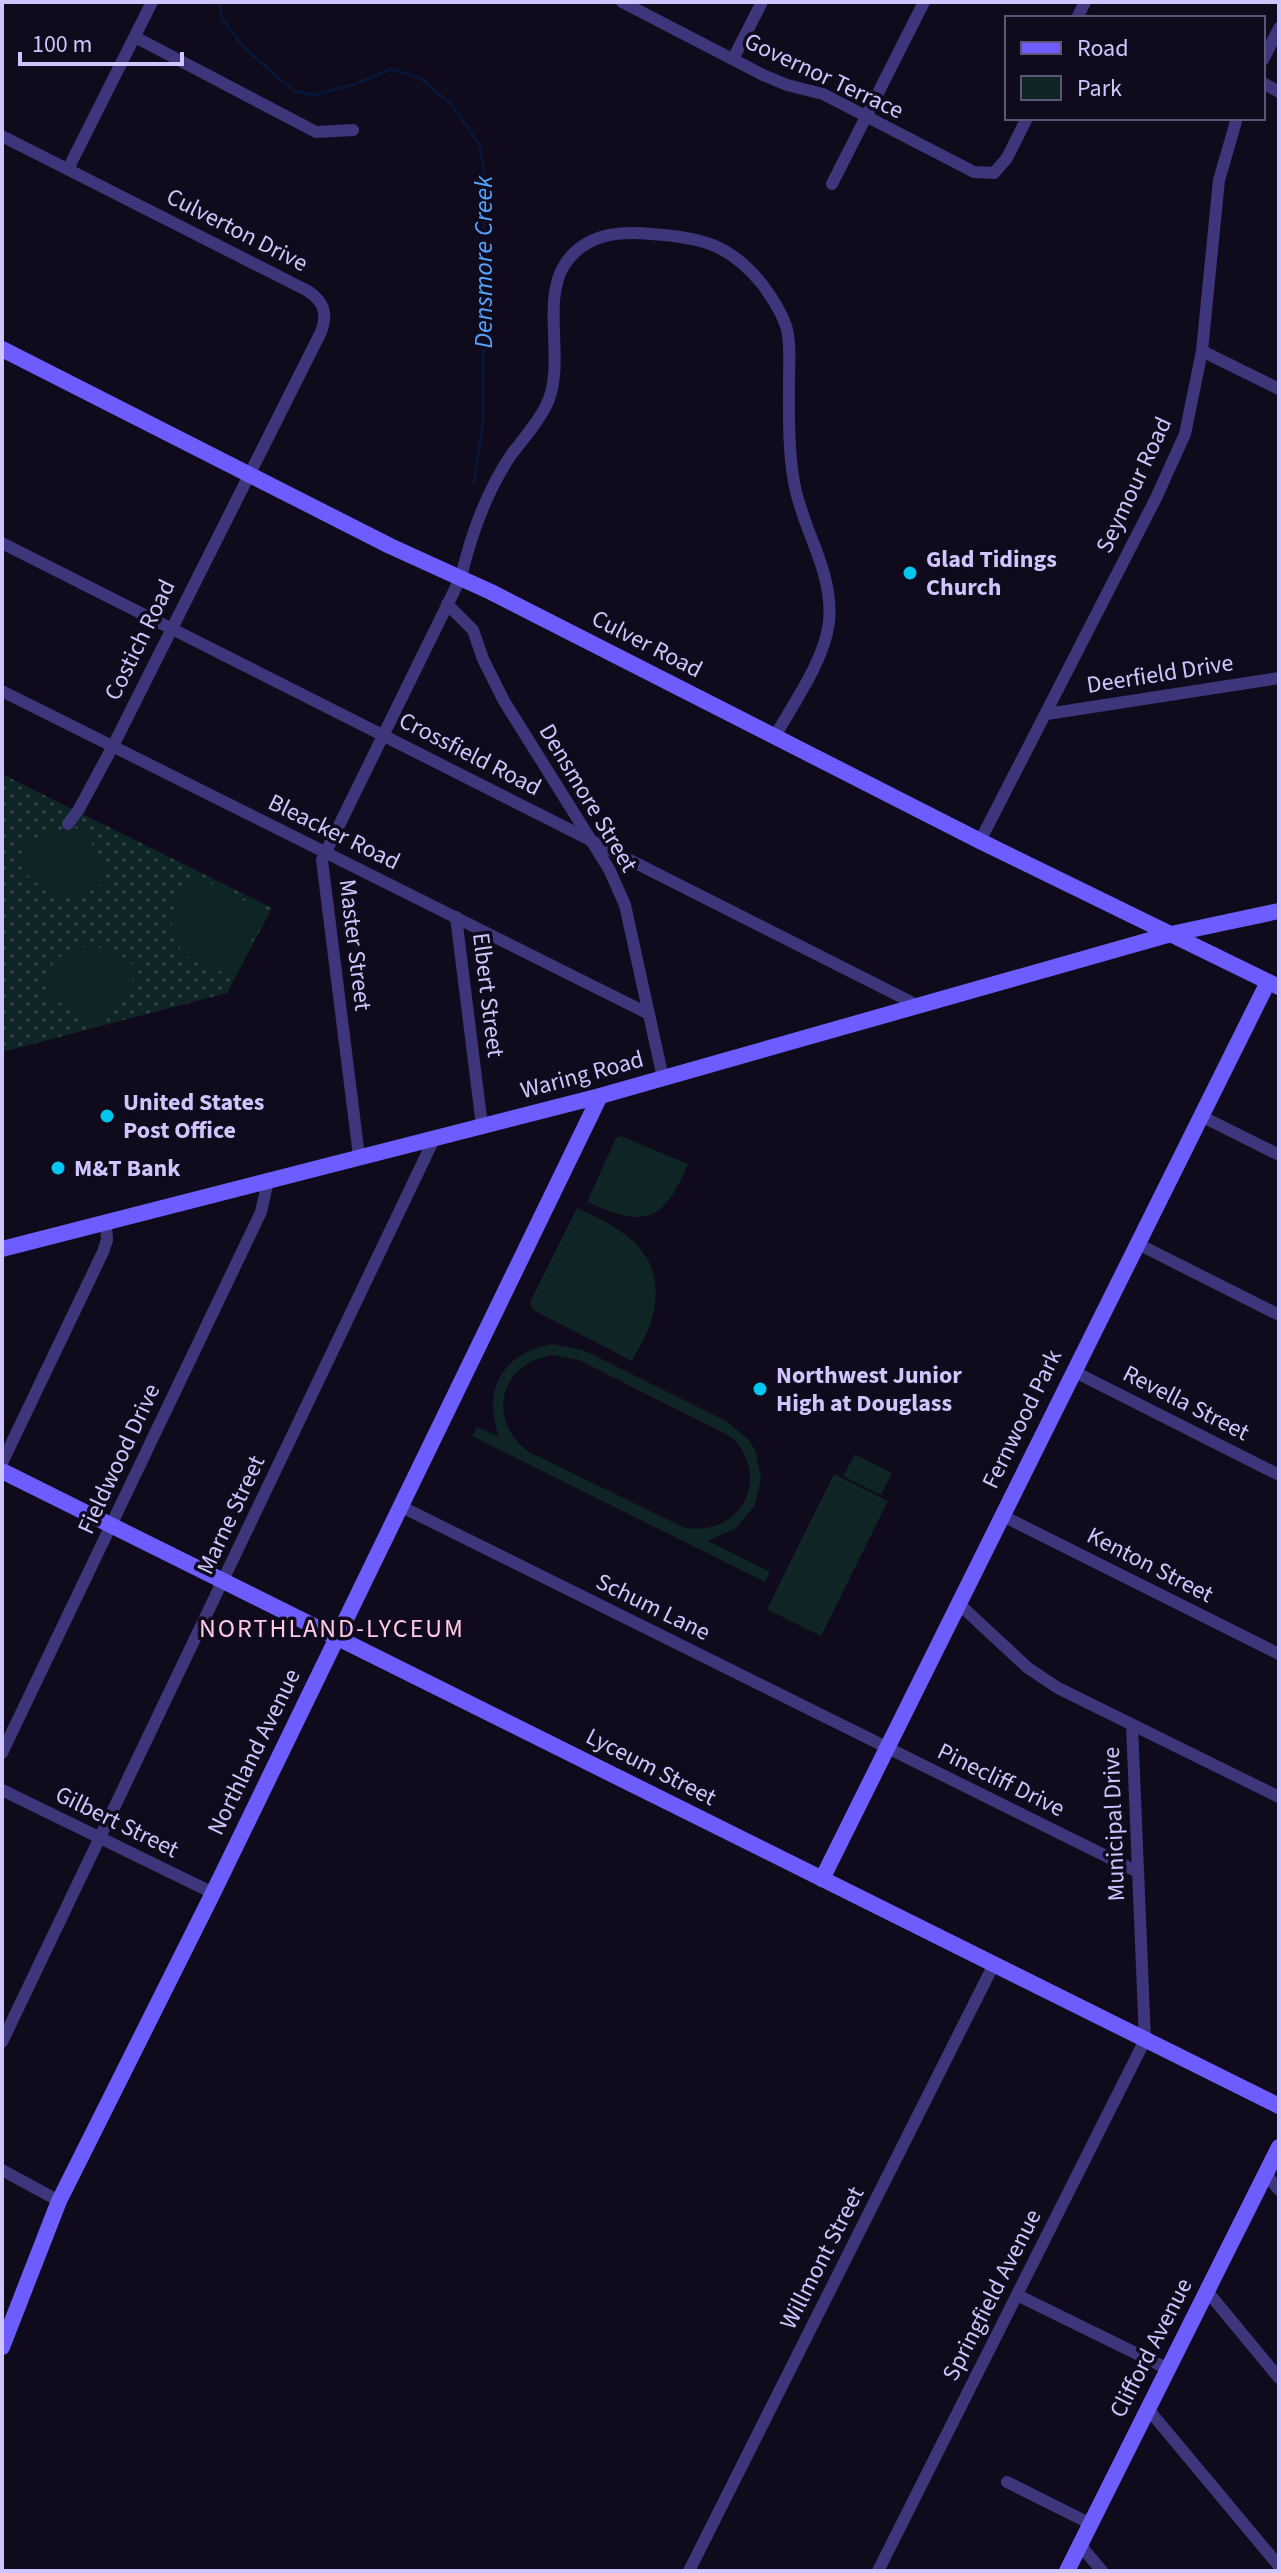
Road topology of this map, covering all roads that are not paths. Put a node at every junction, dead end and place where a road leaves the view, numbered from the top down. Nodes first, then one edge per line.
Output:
1 (152, 2) edge
2 (622, 2) edge
3 (762, 2) edge
4 (924, 2) edge
5 (1279, 28) edge
6 (135, 37) junction
7 (1265, 56) edge
8 (733, 59) junction
9 (866, 118) junction
10 (1026, 120) edge
11 (1236, 120) edge
12 (353, 130) dead end
13 (2, 136) edge
14 (68, 169) junction
15 (832, 184) dead end
16 (2, 349) edge
17 (1202, 351) junction
18 (1279, 389) edge
19 (248, 474) junction
20 (2, 543) edge
21 (461, 577) junction
22 (447, 604) junction
23 (170, 628) junction
24 (1279, 678) edge
25 (2, 691) edge
26 (1047, 714) junction
27 (383, 735) junction
28 (775, 736) junction
29 (113, 746) junction
30 (68, 824) dead end
31 (590, 840) junction
32 (980, 841) junction
33 (326, 853) junction
34 (1279, 911) edge
35 (456, 917) junction
36 (1171, 934) junction
37 (1274, 985) edge
38 (917, 1005) junction
39 (647, 1013) junction
40 (663, 1078) junction
41 (600, 1096) junction
42 (1201, 1116) junction
43 (482, 1126) junction
44 (435, 1137) junction
45 (1279, 1155) edge
46 (359, 1156) junction
47 (268, 1181) junction
48 (106, 1223) junction
49 (1138, 1244) junction
50 (2, 1249) edge
51 (1279, 1315) edge
52 (1073, 1371) junction
53 (2, 1463) edge
54 (2, 1471) edge
55 (1279, 1475) edge
56 (400, 1506) junction
57 (1001, 1515) junction
58 (112, 1525) junction
59 (224, 1581) junction
60 (958, 1603) junction
61 (336, 1637) junction
62 (1279, 1654) edge
63 (1132, 1725) junction
64 (887, 1748) junction
65 (2, 1753) edge
66 (2, 1790) edge
67 (1279, 1797) edge
68 (100, 1838) junction
69 (1138, 1872) junction
70 (822, 1879) junction
71 (213, 1893) junction
72 (994, 1964) junction
73 (1145, 2040) junction
74 (2, 2042) edge
75 (1279, 2106) edge
76 (1279, 2147) edge
77 (2, 2170) edge
78 (1266, 2174) junction
79 (1279, 2190) edge
80 (59, 2201) junction
81 (1207, 2291) junction
82 (1017, 2295) junction
83 (2, 2347) edge
84 (1168, 2369) junction
85 (1279, 2378) edge
86 (1148, 2409) junction
87 (1007, 2482) dead end
88 (1091, 2524) junction
89 (1080, 2545) junction
90 (1279, 2566) edge
91 (689, 2571) edge
92 (878, 2571) edge
93 (1067, 2571) edge
94 (1102, 2571) edge

1 - 6 street
2 - 8 street, Governor Terrace
3 - 8 street
4 - 9 street
5 - 7 street
6 - 12 street
6 - 14 street
8 - 9 street, Governor Terrace
9 - 10 street, Governor Terrace
9 - 15 street
11 - 17 street, Seymour Road
13 - 14 street, Culverton Drive
14 - 19 street, Culverton Drive
16 - 19 street, Culver Road
17 - 18 street
17 - 26 street, Seymour Road
19 - 21 street, Culver Road
19 - 23 street, Costich Road
20 - 23 street, Crossfield Road
21 - 22 street, Master Street
21 - 28 street, Culver Road
21 - 28 street, Master Street
22 - 27 street, Master Street
22 - 31 street, Densmore Street
23 - 27 street, Crossfield Road
23 - 29 street, Costich Road
24 - 26 street, Deerfield Drive
25 - 29 street, Bleacker Road
26 - 32 street, Seymour Road
27 - 31 street, Crossfield Road
27 - 33 street, Master Street
28 - 32 street, Culver Road
29 - 30 street, Costich Road
29 - 33 street, Bleacker Road
31 - 38 street, Crossfield Road
31 - 39 street, Densmore Street
32 - 36 street, Culver Road
33 - 35 street, Bleacker Road
33 - 46 street, Master Street
34 - 36 street
35 - 39 street, Bleacker Road
35 - 43 street, Elbert Street
36 - 37 street, Culver Road
36 - 38 street, Waring Road
37 - 42 street, Fernwood Park
38 - 40 street, Waring Road
39 - 40 street, Densmore Street
40 - 41 street, Waring Road
41 - 43 street, Waring Road
41 - 56 street, Northland Avenue
42 - 45 street
42 - 49 street, Fernwood Park
43 - 44 street, Waring Road
44 - 46 street, Waring Road
44 - 59 street, Marne Street
46 - 47 street, Waring Road
47 - 48 street, Waring Road
47 - 58 street, Fieldwood Drive
48 - 50 street, Waring Road
48 - 53 street
49 - 51 street
49 - 52 street, Fernwood Park
52 - 55 street, Revella Street
52 - 57 street, Fernwood Park
54 - 58 street, Lyceum Street
56 - 61 street, Northland Avenue
56 - 64 street, Schum Lane
57 - 60 street, Fernwood Park
57 - 62 street, Kenton Street
58 - 59 street, Lyceum Street
58 - 65 street, Fieldwood Drive
59 - 61 street, Lyceum Street
59 - 68 street, Marne Street
60 - 63 street, Municipal Drive
60 - 64 street, Fernwood Park
61 - 70 street, Lyceum Street
61 - 71 street, Northland Avenue
63 - 67 street
63 - 69 street, Municipal Drive
64 - 69 street, Pinecliff Drive
64 - 70 street, Fernwood Park
66 - 68 street, Gilbert Street
68 - 71 street, Gilbert Street
68 - 74 street, Marne Street
69 - 73 street, Municipal Drive
70 - 72 street, Lyceum Street
71 - 80 street, Northland Avenue
72 - 73 street, Lyceum Street
72 - 91 street, Willmont Street
73 - 75 street, Lyceum Street
73 - 82 street, Springfield Avenue
76 - 78 street, Clifford Avenue
77 - 80 street
78 - 79 street
78 - 81 street, Clifford Avenue
80 - 83 street, Northland Avenue
81 - 84 street, Clifford Avenue
81 - 85 street
82 - 84 street
82 - 92 street, Springfield Avenue
84 - 86 street, Clifford Avenue
86 - 88 street, Clifford Avenue
86 - 90 street
87 - 88 street
88 - 89 street, Clifford Avenue
89 - 93 street, Clifford Avenue
89 - 94 street

